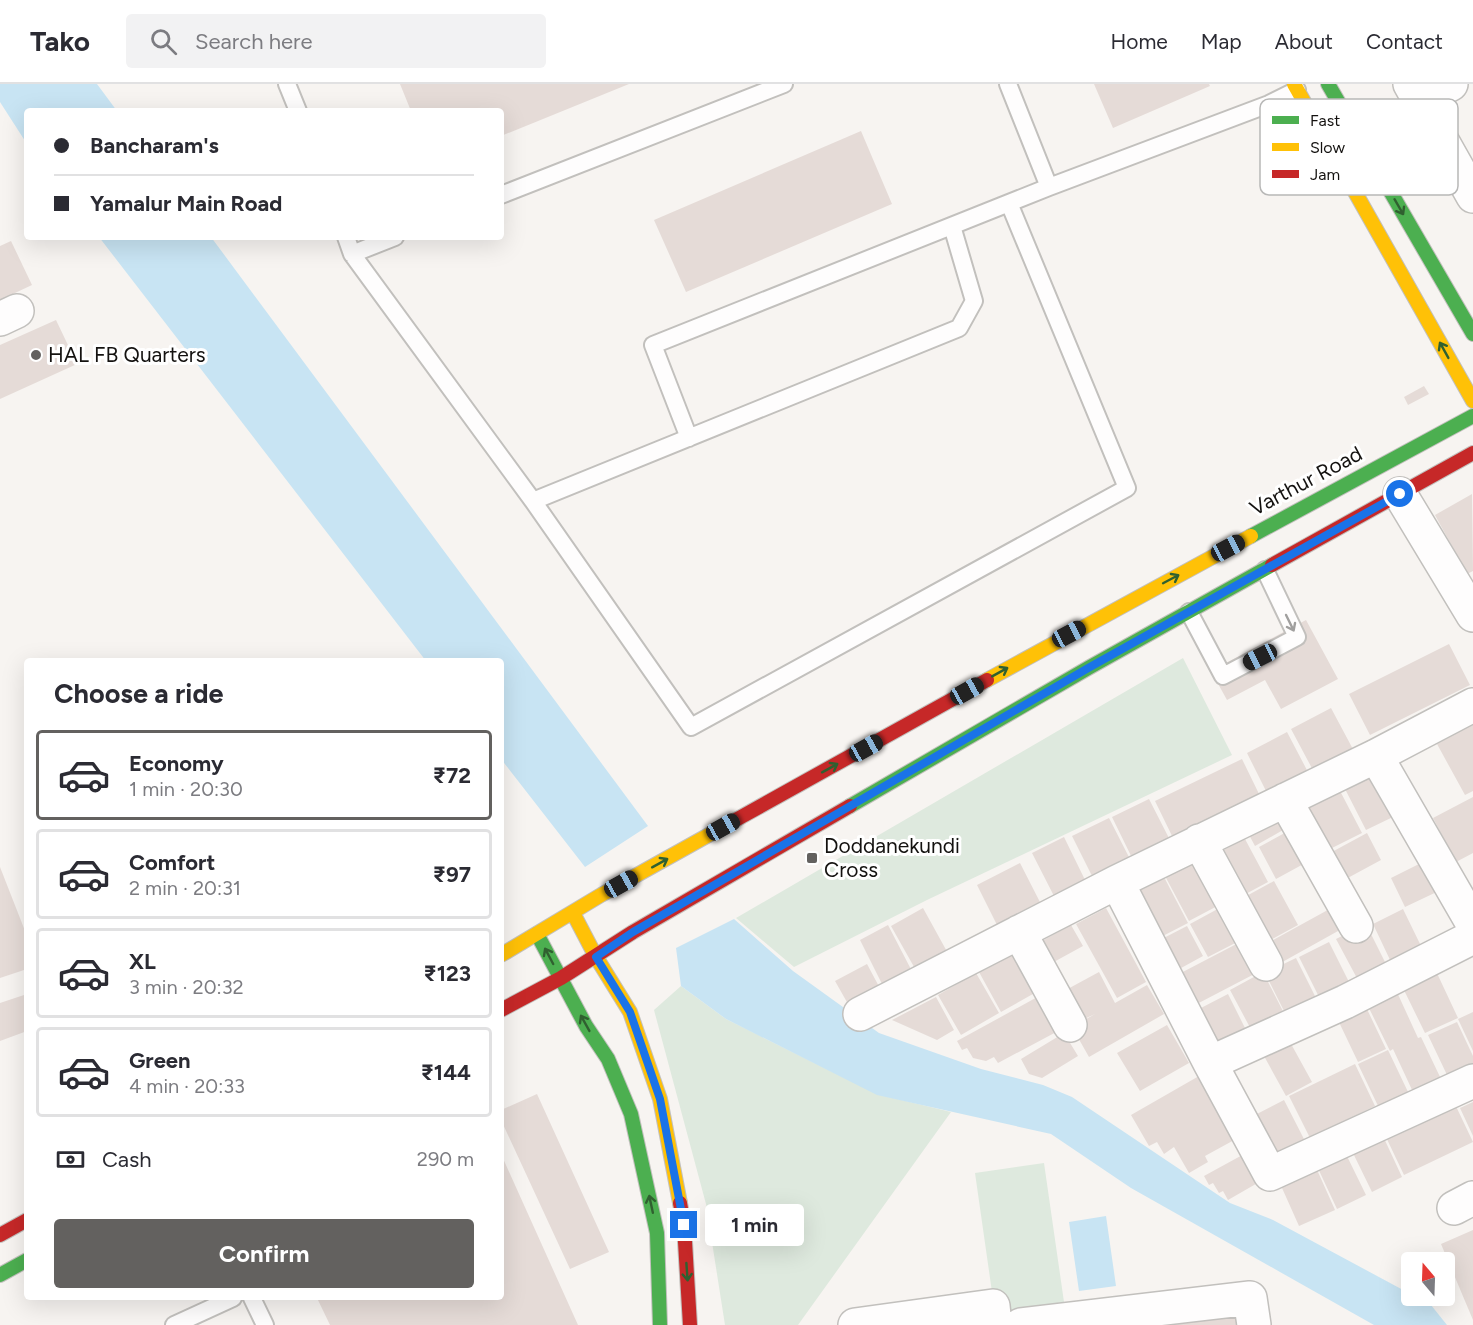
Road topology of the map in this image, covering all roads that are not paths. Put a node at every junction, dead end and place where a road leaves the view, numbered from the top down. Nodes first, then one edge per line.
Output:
1 (287, 84) edge
2 (784, 84) edge
3 (1008, 84) edge
4 (1328, 84) edge
5 (1451, 84) edge
6 (1295, 87) edge
7 (1415, 93) edge
8 (1277, 99) edge
9 (1337, 99) edge
10 (1260, 107) edge
11 (297, 108) edge
12 (1458, 169) edge
13 (1049, 187) junction
14 (504, 194) edge
15 (1356, 195) edge
16 (1392, 195) edge
17 (1473, 196) edge
18 (1009, 203) junction
19 (952, 226) junction
20 (347, 240) edge
21 (387, 240) edge
22 (352, 254) junction
23 (1473, 334) edge
24 (1473, 402) edge
25 (1473, 416) edge
26 (689, 438) junction
27 (1473, 453) edge
28 (1400, 494) junction
29 (533, 501) junction
30 (1265, 570) junction
31 (1189, 612) junction
32 (1473, 615) edge
33 (1473, 705) edge
34 (1376, 756) junction
35 (1286, 800) junction
36 (1199, 841) junction
37 (1462, 879) edge
38 (1117, 882) junction
39 (573, 913) junction
40 (1473, 924) edge
41 (1356, 926) dead end
42 (1019, 932) junction
43 (537, 934) junction
44 (1473, 937) edge
45 (504, 952) edge
46 (596, 957) junction
47 (1266, 964) dead end
48 (561, 978) junction
49 (504, 1008) edge
50 (860, 1014) dead end
51 (1070, 1025) dead end
52 (1210, 1063) junction
53 (1473, 1081) edge
54 (24, 1222) edge
55 (0, 1235) edge
56 (229, 1300) edge
57 (253, 1300) edge
58 (174, 1325) edge
59 (265, 1325) edge
60 (660, 1325) edge
61 (690, 1325) edge
62 (855, 1325) edge
63 (995, 1325) edge
64 (1021, 1325) edge
65 (1254, 1325) edge

1 - 11 lane
2 - 14 lane
3 - 13 lane
4 -> 9 main road
5 - 7 street
6 - 8 lane
10 - 13 lane
12 - 17 street
13 - 18 lane
24 -> 15 main road
16 -> 23 main road
18 - 19 lane
18 - 29 lane
19 - 26 lane
19 - 26 lane
20 - 22 lane
21 - 22 lane
22 - 29 lane
39 -> 25 main road, Varthur Road
26 - 29 lane
27 - 28 main road
28 - 30 main road
28 - 32 street
30 - 31 main road
30 -> 31 lane
31 - 46 main road
33 - 34 street
34 - 35 street
34 - 37 street
35 - 36 street
35 - 41 street
36 - 38 street
36 - 47 street
37 - 40 street
38 - 42 street
38 - 52 street
39 - 43 main road, Varthur Road
39 - 46 main road
42 - 50 street
42 - 51 street
43 - 45 main road, Varthur Road
48 -> 43 main road
44 - 52 street
46 - 48 main road
46 -> 61 main road
48 - 49 main road
60 -> 48 main road
52 - 53 street
54 - 55 main road
56 - 58 lane
57 - 59 lane
62 - 63 street
64 - 65 street

